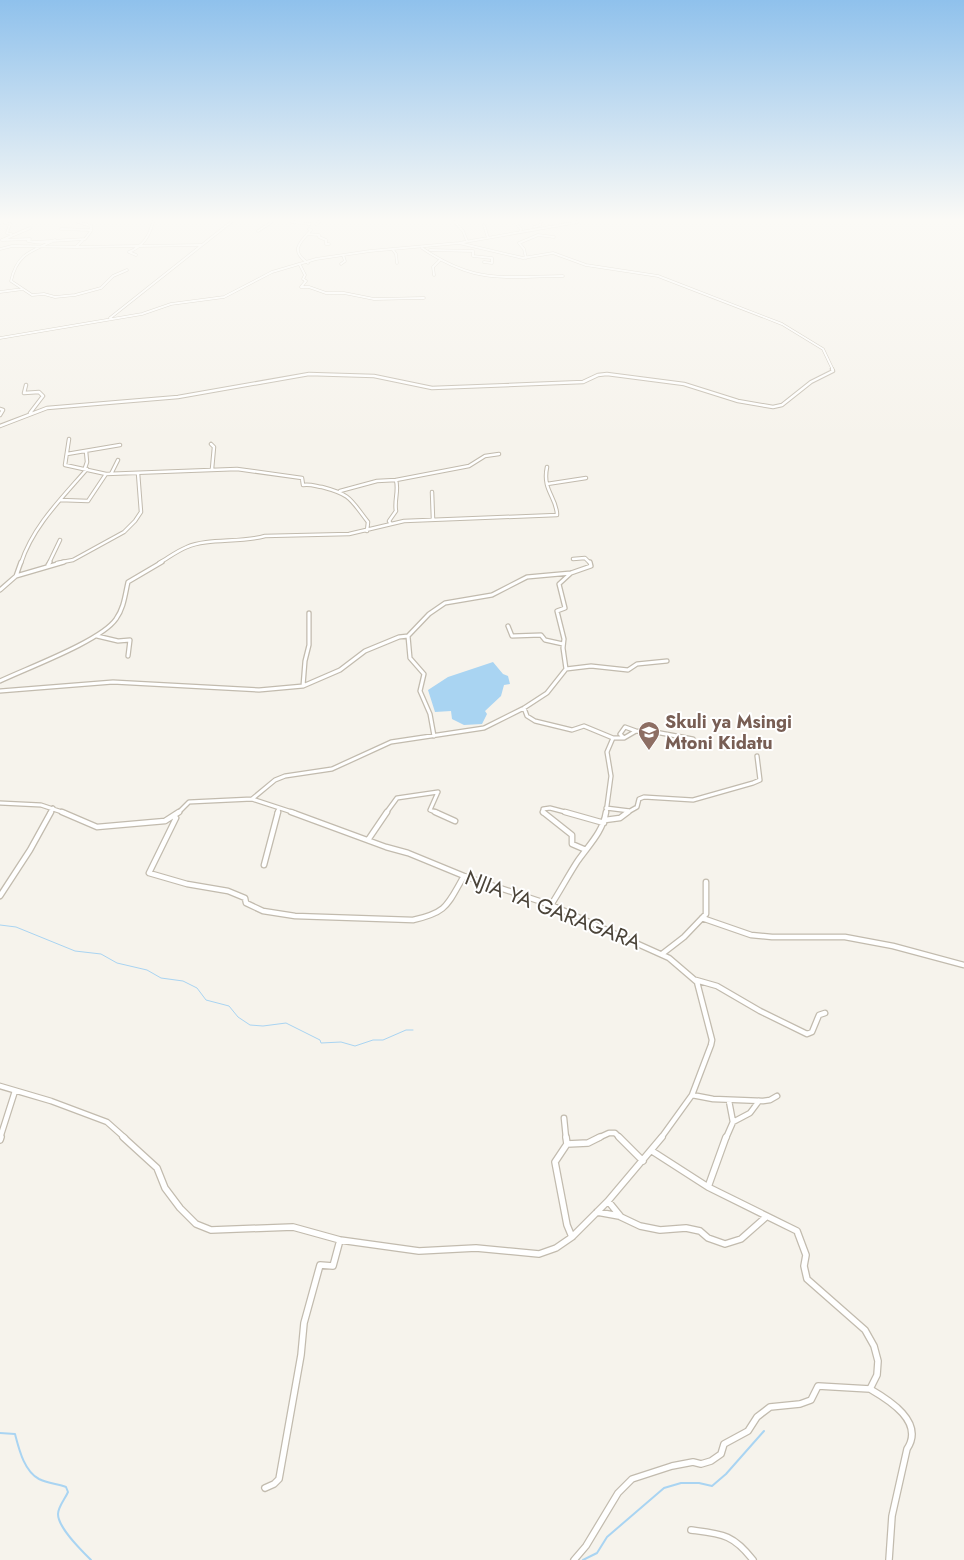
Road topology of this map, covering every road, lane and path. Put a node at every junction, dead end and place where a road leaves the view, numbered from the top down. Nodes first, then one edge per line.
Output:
1 (47, 295) edge
2 (79, 295) edge
3 (140, 295) edge
4 (230, 295) edge
5 (353, 295) edge
6 (708, 295) edge
7 (424, 298) dead end
8 (109, 320) junction
9 (0, 338) edge
10 (26, 385) dead end
11 (0, 407) edge
12 (30, 413) junction
13 (0, 415) edge
14 (0, 424) edge
15 (69, 439) dead end
16 (211, 444) dead end
17 (120, 446) dead end
18 (86, 451) junction
19 (67, 454) junction
20 (499, 454) dead end
21 (118, 460) dead end
22 (547, 467) dead end
23 (86, 469) junction
24 (212, 469) junction
25 (138, 473) junction
26 (106, 474) junction
27 (111, 474) junction
28 (586, 478) dead end
29 (396, 480) junction
30 (547, 484) junction
31 (340, 491) junction
32 (432, 492) dead end
33 (60, 500) junction
34 (434, 520) junction
35 (391, 524) junction
36 (367, 531) junction
37 (60, 540) dead end
38 (573, 559) dead end
39 (48, 565) junction
40 (570, 573) junction
41 (16, 576) junction
42 (0, 590) edge
43 (309, 613) dead end
44 (508, 626) dead end
45 (97, 636) junction
46 (408, 636) junction
47 (563, 644) junction
48 (128, 656) dead end
49 (667, 661) dead end
50 (566, 669) junction
51 (0, 681) edge
52 (304, 686) junction
53 (0, 691) edge
54 (524, 708) junction
55 (636, 731) junction
56 (434, 736) junction
57 (613, 738) junction
58 (625, 739) junction
59 (693, 739) dead end
60 (757, 756) dead end
61 (252, 798) junction
62 (0, 804) edge
63 (53, 808) junction
64 (279, 808) junction
65 (606, 808) junction
66 (630, 811) junction
67 (176, 818) junction
68 (455, 821) dead end
69 (604, 822) junction
70 (368, 840) junction
71 (586, 850) junction
72 (264, 865) dead end
73 (464, 876) junction
74 (706, 882) dead end
75 (0, 896) edge
76 (551, 904) junction
77 (702, 918) junction
78 (662, 954) junction
79 (964, 966) edge
80 (696, 980) junction
81 (825, 1013) dead end
82 (0, 1086) edge
83 (15, 1091) junction
84 (692, 1094) junction
85 (777, 1096) dead end
86 (729, 1101) junction
87 (759, 1101) junction
88 (564, 1118) dead end
89 (734, 1122) junction
90 (0, 1140) edge
91 (567, 1144) junction
92 (652, 1151) junction
93 (643, 1161) junction
94 (708, 1187) junction
95 (608, 1201) junction
96 (597, 1212) junction
97 (621, 1217) junction
98 (766, 1217) junction
99 (572, 1238) junction
100 (340, 1240) junction
101 (870, 1389) junction
102 (265, 1488) dead end
103 (691, 1530) dead end
104 (574, 1560) edge
105 (753, 1560) edge
106 (889, 1560) edge

1 - 2 street
3 - 8 street
4 - 8 street
5 - 7 street
6 - 12 street
8 - 9 street
10 - 12 street
11 - 13 street
12 - 14 street
15 - 19 street
16 - 24 street
17 - 18 street
18 - 19 street
18 - 23 street
19 - 23 street
20 - 29 street
21 - 27 street
22 - 30 street
23 - 26 street
23 - 33 street
24 - 25 street
24 - 31 street
25 - 27 street
25 - 39 street
26 - 27 street
26 - 33 street
28 - 30 street
29 - 31 street
29 - 35 street
30 - 34 street
31 - 36 street
32 - 34 street
33 - 41 street
34 - 35 street
35 - 36 street
36 - 45 street
37 - 39 street
38 - 40 street
39 - 41 street
40 - 46 street
40 - 47 street
41 - 42 street
43 - 52 street
44 - 47 street
45 - 48 street
45 - 51 street
46 - 52 street
46 - 56 street
47 - 50 street
49 - 50 street
50 - 54 street
52 - 53 street
54 - 56 street
54 - 57 street
55 - 58 street
55 - 58 street
55 - 59 street
56 - 61 street
57 - 58 street
57 - 65 street
60 - 66 street
61 - 64 street, NJIA YA GARAGARA
61 - 67 street
62 - 63 street
63 - 67 street
63 - 75 street
64 - 70 street, NJIA YA GARAGARA
64 - 72 street
65 - 66 street
65 - 69 street
66 - 69 street
67 - 73 street
68 - 70 street
69 - 71 street
69 - 71 street
70 - 73 street, NJIA YA GARAGARA
71 - 76 street
73 - 76 street, NJIA YA GARAGARA
74 - 77 street
76 - 78 street, NJIA YA GARAGARA
77 - 78 street
77 - 79 street
78 - 80 street, NJIA YA GARAGARA
80 - 81 street
80 - 84 street
82 - 83 street
83 - 90 street
83 - 100 street
84 - 86 street
84 - 92 street
85 - 87 street
86 - 87 street
86 - 89 street
87 - 89 street
88 - 91 street
89 - 94 street
91 - 93 street
91 - 99 street
92 - 93 street
92 - 94 street
93 - 95 street
94 - 98 street
95 - 96 street
95 - 97 street
96 - 97 street
96 - 99 street
97 - 98 street
98 - 101 street
99 - 100 street
100 - 102 street
101 - 104 street
101 - 106 street
103 - 105 street

